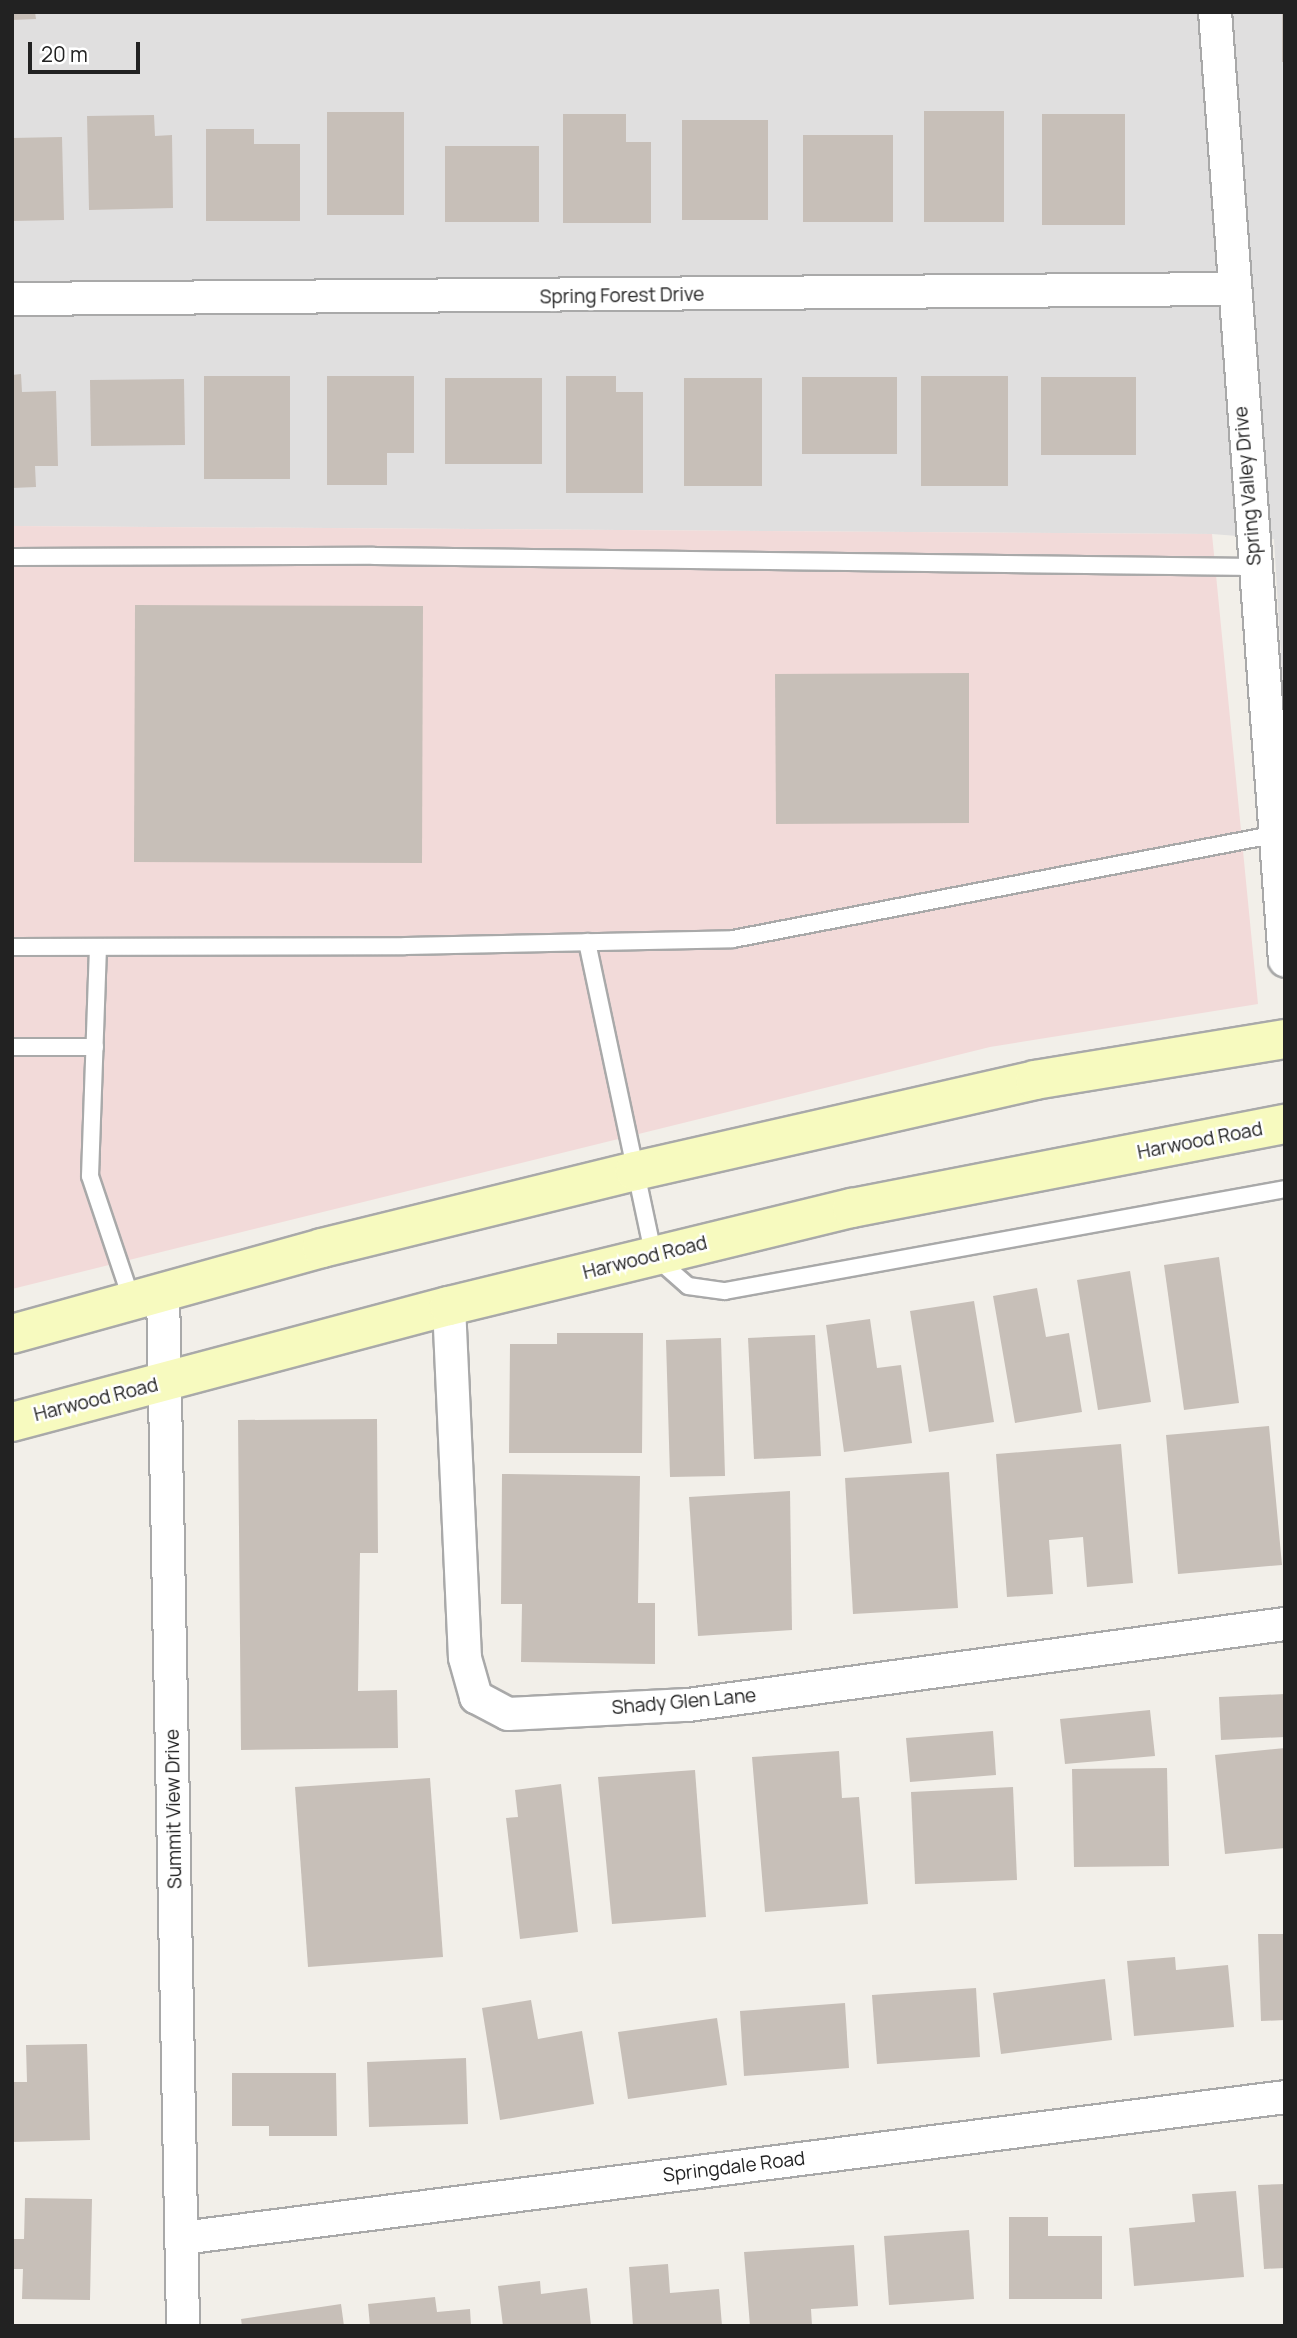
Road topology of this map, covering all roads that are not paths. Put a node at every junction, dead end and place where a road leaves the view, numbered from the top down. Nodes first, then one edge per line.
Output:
1 (1215, 12) edge
2 (1232, 289) junction
3 (12, 299) edge
4 (12, 557) edge
5 (1255, 567) junction
6 (1277, 834) junction
7 (587, 942) junction
8 (12, 947) edge
9 (99, 947) junction
10 (1285, 960) edge
11 (1285, 1039) edge
12 (12, 1047) edge
13 (95, 1047) junction
14 (1285, 1124) edge
15 (635, 1171) junction
16 (1285, 1189) edge
17 (654, 1256) junction
18 (147, 1296) junction
19 (449, 1306) junction
20 (12, 1334) edge
21 (165, 1382) junction
22 (12, 1422) edge
23 (1285, 1624) edge
24 (1285, 2097) edge
25 (182, 2238) junction
26 (183, 2326) edge

1 - 2 street, Spring Valley Drive
2 - 3 street, Spring Forest Drive
2 - 5 street, Spring Valley Drive
4 - 5 lane
5 - 6 street, Spring Valley Drive
6 - 7 lane
6 - 10 street, Spring Valley Drive
7 - 9 lane
7 - 15 lane
8 - 9 lane
9 - 13 lane
11 - 15 main road
12 - 13 lane
13 - 18 lane
14 - 17 main road, Harwood Road
15 - 17 lane
15 - 18 main road
16 - 17 lane
17 - 19 main road, Harwood Road
18 - 20 main road
18 - 21 street, Summit View Drive
19 - 21 main road, Harwood Road
19 - 23 street, Shady Glen Lane
21 - 22 main road, Harwood Road
21 - 25 street, Summit View Drive
24 - 25 street, Springdale Road
25 - 26 street, Summit View Drive

